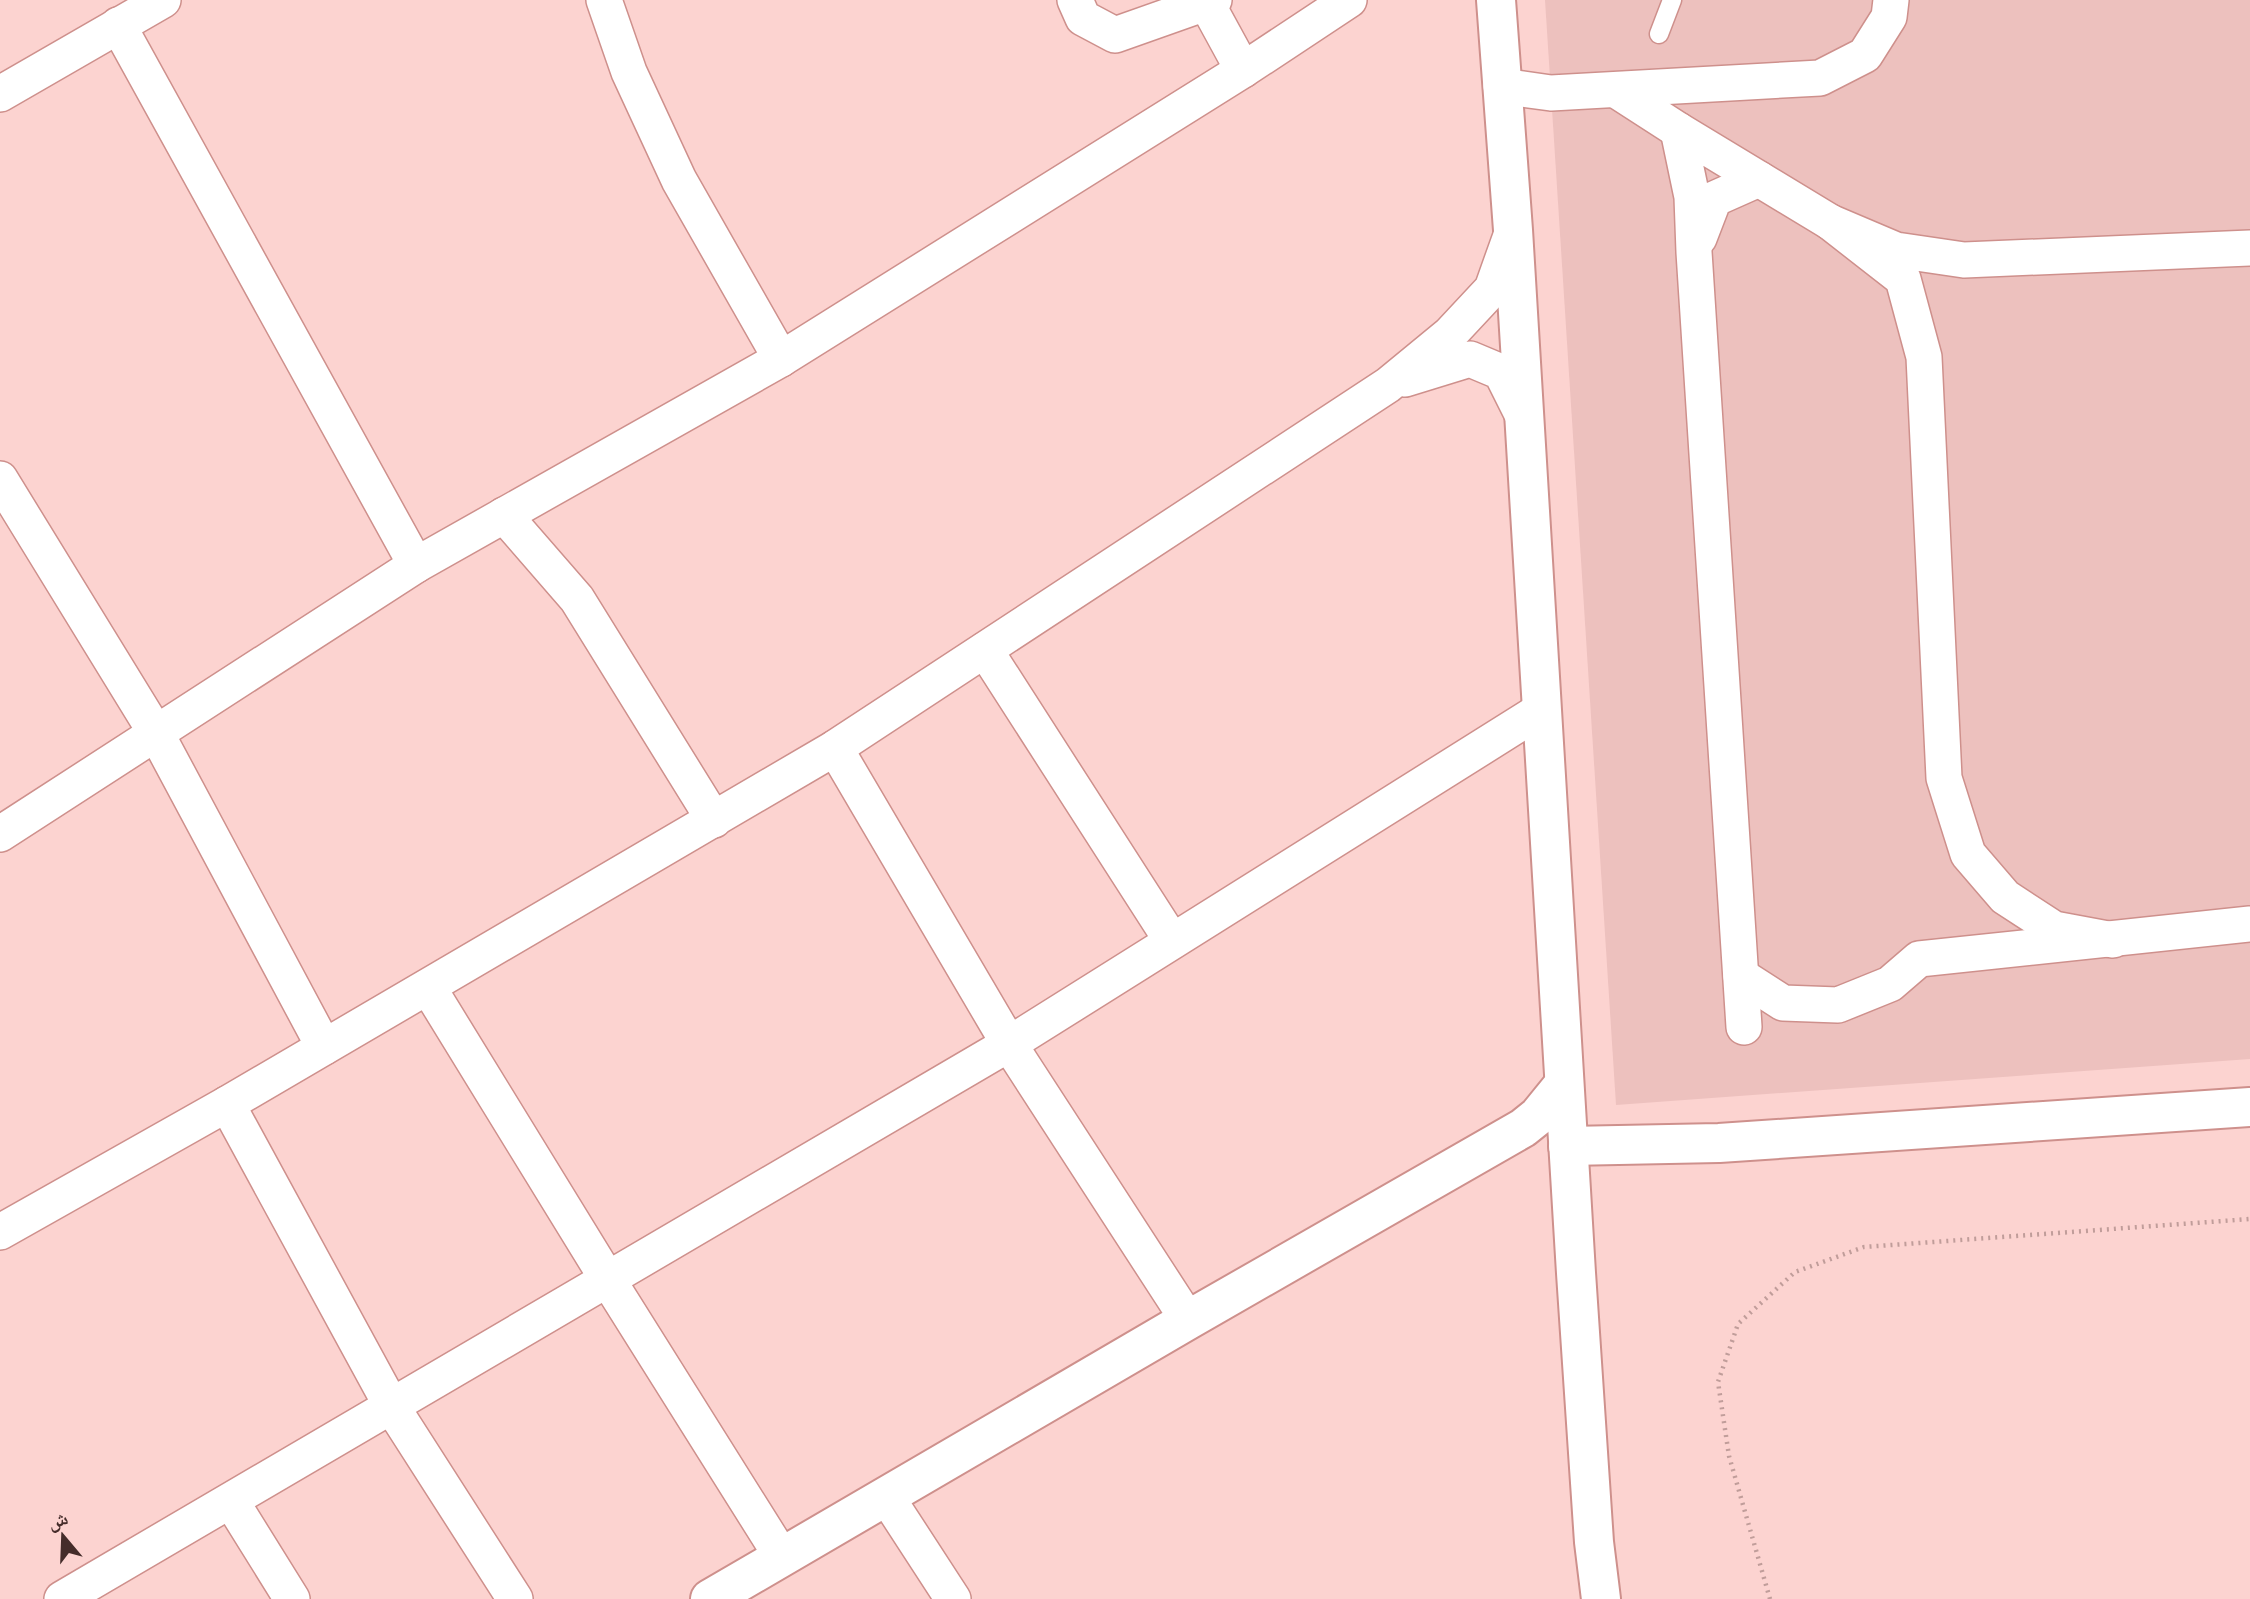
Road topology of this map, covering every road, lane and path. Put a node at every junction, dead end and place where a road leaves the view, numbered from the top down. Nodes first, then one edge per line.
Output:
1 (604, 0) edge
2 (1074, 0) edge
3 (1349, 0) edge
4 (1496, 0) edge
5 (1672, 0) edge
6 (1891, 0) edge
7 (1210, 2) edge
8 (143, 8) edge
9 (1659, 34) dead end
10 (1243, 70) junction
11 (1501, 86) junction
12 (1683, 86) junction
13 (1616, 90) junction
14 (0, 94) edge
15 (1678, 131) junction
16 (1759, 179) junction
17 (1830, 222) junction
18 (1513, 230) junction
19 (2250, 248) edge
20 (1694, 251) junction
21 (781, 359) junction
22 (1388, 384) junction
23 (1524, 417) junction
24 (0, 479) edge
25 (503, 515) junction
26 (416, 565) junction
27 (985, 650) junction
28 (1541, 710) junction
29 (156, 733) junction
30 (835, 748) junction
31 (714, 820) junction
32 (0, 834) edge
33 (2250, 924) edge
34 (2113, 940) junction
35 (1172, 941) junction
36 (1741, 976) junction
37 (428, 987) junction
38 (1744, 1027) dead end
39 (1009, 1044) junction
40 (324, 1047) junction
41 (1564, 1084) junction
42 (227, 1104) junction
43 (2250, 1107) edge
44 (1494, 1144) junction
45 (1568, 1155) junction
46 (2250, 1219) edge
47 (0, 1232) edge
48 (608, 1280) junction
49 (1188, 1320) junction
50 (392, 1407) junction
51 (886, 1496) junction
52 (232, 1501) junction
53 (782, 1557) junction
54 (83, 1594) edge
55 (292, 1599) edge
56 (515, 1599) edge
57 (710, 1599) edge
58 (953, 1599) edge
59 (1601, 1599) edge
60 (1770, 1599) edge

1 - 21 street
2 - 7 street
3 - 10 street
4 - 11 street
5 - 9 lane
6 - 12 street
7 - 10 street
8 - 14 street
8 - 26 street
10 - 21 street
11 - 13 street
11 - 18 street
12 - 13 street
12 - 15 street
13 - 15 street
15 - 16 street
15 - 20 street
16 - 17 street
16 - 20 street
17 - 19 street
17 - 34 street
18 - 22 street
18 - 23 street
20 - 36 street
21 - 25 street
22 - 23 street
22 - 27 street
23 - 28 street
24 - 29 street
25 - 26 street
25 - 31 street
26 - 29 street
27 - 30 street
27 - 35 street
28 - 35 street
28 - 41 street
29 - 32 street
29 - 40 street
30 - 31 street
30 - 39 street
31 - 37 street
33 - 34 street
34 - 36 street
35 - 39 street
36 - 38 street
37 - 40 street
37 - 48 street
39 - 48 street
39 - 49 street
40 - 42 street
41 - 44 street
41 - 45 street
42 - 47 street
42 - 50 street
43 - 45 street
44 - 45 street
44 - 49 street
45 - 59 street
46 - 60 path
48 - 50 street
48 - 53 street
49 - 51 street
50 - 52 street
50 - 56 street
51 - 53 street
51 - 58 street
52 - 54 street
52 - 55 street
53 - 57 street

